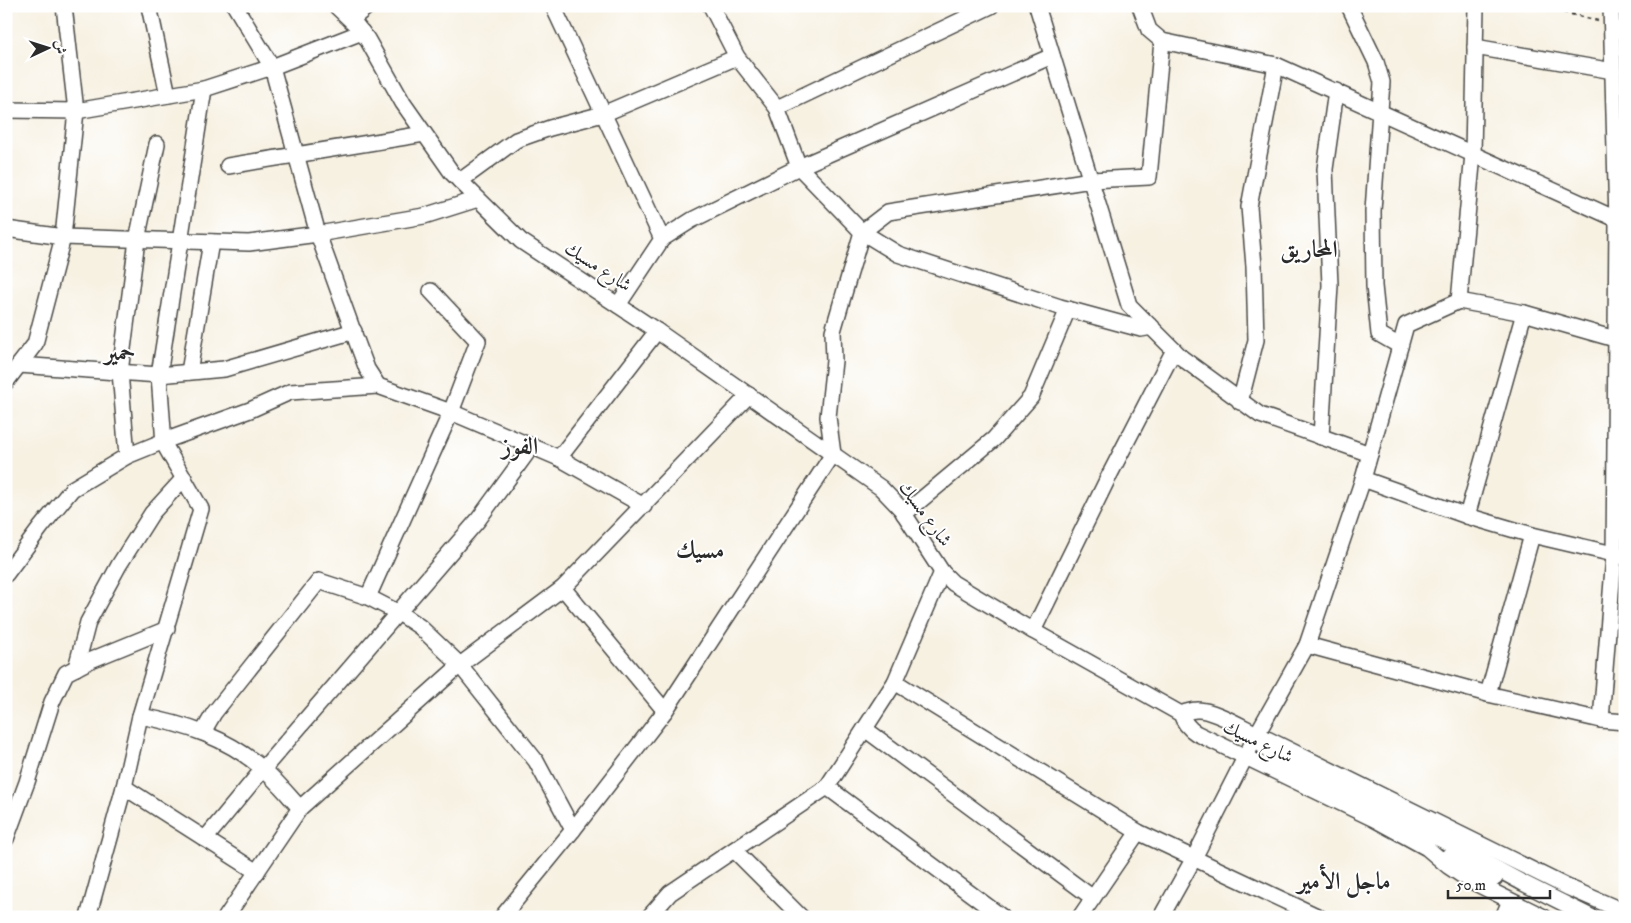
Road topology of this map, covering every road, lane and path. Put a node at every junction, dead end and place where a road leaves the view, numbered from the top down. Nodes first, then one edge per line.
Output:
1 (64, 6) edge
2 (150, 6) edge
3 (234, 6) edge
4 (336, 6) edge
5 (368, 6) edge
6 (553, 6) edge
7 (711, 6) edge
8 (991, 6) edge
9 (1037, 6) edge
10 (1140, 6) edge
11 (1349, 6) edge
12 (1476, 6) edge
13 (1540, 6) edge
14 (1611, 6) edge
15 (351, 20) junction
16 (1618, 25) edge
17 (362, 32) junction
18 (1162, 41) junction
19 (1475, 47) junction
20 (1052, 56) junction
21 (737, 57) junction
22 (1276, 65) junction
23 (272, 67) junction
24 (1613, 71) junction
25 (204, 89) junction
26 (1336, 91) junction
27 (168, 95) junction
28 (776, 108) junction
29 (6, 110) edge
30 (76, 110) junction
31 (1379, 112) junction
32 (603, 114) junction
33 (424, 134) junction
34 (157, 144) dead end
35 (1473, 154) junction
36 (296, 155) junction
37 (228, 166) dead end
38 (799, 167) junction
39 (1091, 180) junction
40 (460, 181) junction
41 (478, 199) junction
42 (1621, 222) edge
43 (6, 229) edge
44 (862, 232) junction
45 (318, 234) junction
46 (63, 236) junction
47 (662, 239) junction
48 (137, 240) junction
49 (180, 241) junction
50 (211, 242) junction
51 (431, 292) dead end
52 (1459, 301) junction
53 (618, 304) junction
54 (1068, 309) junction
55 (1524, 313) junction
56 (1152, 327) junction
57 (657, 330) junction
58 (354, 331) junction
59 (1615, 339) junction
60 (1400, 346) junction
61 (1174, 350) junction
62 (19, 365) junction
63 (120, 372) junction
64 (189, 372) junction
65 (159, 375) junction
66 (6, 382) edge
67 (378, 386) junction
68 (749, 395) junction
69 (1240, 402) junction
70 (451, 412) junction
71 (1321, 437) junction
72 (164, 441) junction
73 (532, 446) junction
74 (833, 454) junction
75 (1370, 454) junction
76 (127, 456) junction
77 (559, 458) junction
78 (184, 478) junction
79 (1363, 479) junction
80 (644, 506) junction
81 (904, 514) junction
82 (1467, 516) junction
83 (1532, 535) junction
84 (1620, 556) edge
85 (942, 572) junction
86 (6, 574) edge
87 (563, 588) junction
88 (368, 597) junction
89 (399, 613) junction
90 (166, 630) junction
91 (1033, 631) junction
92 (1307, 646) junction
93 (460, 665) junction
94 (76, 668) junction
95 (895, 682) junction
96 (1488, 694) junction
97 (665, 711) junction
98 (1181, 714) junction
99 (140, 716) junction
100 (1601, 720) junction
101 (1625, 722) edge
102 (865, 729) junction
103 (203, 732) junction
104 (1257, 734) junction
105 (1244, 758) junction
106 (263, 769) junction
107 (124, 786) junction
108 (827, 787) junction
109 (300, 808) junction
110 (573, 830) junction
111 (1138, 832) junction
112 (205, 838) junction
113 (6, 839) edge
114 (1427, 848) junction
115 (734, 850) junction
116 (1194, 858) junction
117 (257, 872) junction
118 (1093, 898) junction
119 (1510, 901) junction
120 (1625, 912) edge
121 (88, 917) edge
122 (226, 917) edge
123 (502, 917) edge
124 (649, 917) edge
125 (801, 917) edge
126 (1002, 917) edge
127 (1080, 917) edge
128 (1161, 917) edge
129 (1319, 917) edge
130 (1503, 917) edge
131 (1544, 917) edge
132 (1577, 917) edge
133 (1591, 917) edge

1 - 30 street
2 - 27 street
3 - 23 street
4 - 15 street, شارع مسيك
5 - 15 street
6 - 32 street
7 - 21 street
8 - 28 street
9 - 20 street
10 - 18 street
11 - 31 street
12 - 19 street
13 - 16 path
14 - 16 street
15 - 17 street, شارع مسيك
16 - 24 street
17 - 23 street
17 - 33 street, شارع مسيك
18 - 22 street
18 - 39 street
19 - 24 street
19 - 35 street
20 - 38 street
20 - 39 street
21 - 28 street
21 - 32 street
22 - 26 street
22 - 69 street
23 - 25 street
23 - 36 street
24 - 42 street
25 - 27 street
25 - 49 street
26 - 31 street
26 - 71 street
27 - 30 street
28 - 38 street
29 - 30 street
30 - 46 street
31 - 35 street
31 - 60 street
32 - 40 street
32 - 47 street
33 - 36 street
33 - 40 street, شارع مسيك
34 - 48 street
35 - 42 street
35 - 52 street
36 - 37 street
36 - 45 street
38 - 44 street
38 - 47 street
39 - 44 street
39 - 56 street
40 - 41 street, شارع مسيك
41 - 45 street
41 - 53 street, شارع مسيك
42 - 59 street
43 - 46 street
44 - 54 street
44 - 74 street
45 - 50 street
45 - 58 street
46 - 48 street
46 - 62 street
47 - 53 street
48 - 49 street
48 - 63 street
49 - 50 street
49 - 65 street
50 - 64 street
51 - 70 street
52 - 55 street
52 - 60 street
53 - 57 street, شارع مسيك
54 - 56 street
54 - 81 street
55 - 59 street
55 - 82 street
56 - 61 street
57 - 68 street, شارع مسيك
57 - 77 street
58 - 64 street
58 - 67 street
59 - 84 street
60 - 75 street
61 - 69 street
61 - 91 street
62 - 63 street
62 - 66 street
63 - 65 street
63 - 76 street
64 - 65 street
65 - 72 street
67 - 70 street
67 - 72 street
68 - 74 street, شارع مسيك
68 - 80 street
69 - 71 street
70 - 73 street
70 - 88 street
71 - 75 street
72 - 76 street
72 - 78 street
73 - 77 street
73 - 89 street
74 - 81 street, شارع مسيك
74 - 97 street
75 - 79 street
76 - 86 street
77 - 80 street
78 - 90 street
78 - 94 street
79 - 82 street
79 - 92 street
80 - 87 street
81 - 85 street, شارع مسيك
82 - 83 street
83 - 84 street
83 - 96 street
84 - 100 street
85 - 91 street, شارع مسيك
85 - 95 street
87 - 93 street
87 - 97 street
88 - 89 street
88 - 103 street
89 - 93 street
89 - 106 street
90 - 94 street
90 - 99 street
91 - 98 street, شارع مسيك
92 - 96 street
92 - 104 street
93 - 109 street
93 - 110 street
94 - 113 street
95 - 102 street
95 - 111 street
96 - 100 street
97 - 110 street
98 - 104 street
98 - 105 street, شارع مسيك
99 - 103 street
99 - 107 street
100 - 101 street
102 - 108 street
102 - 118 street
103 - 106 street
104 - 105 street
104 - 120 street
104 - 133 street
105 - 114 street, شارع مسيك
105 - 116 street
106 - 109 street
106 - 112 street
107 - 112 street
107 - 121 street
108 - 115 street
108 - 126 street
109 - 117 street
110 - 123 street
111 - 116 street
111 - 118 street
112 - 117 street
114 - 119 street, شارع مسيك
114 - 132 street
115 - 124 street
115 - 125 street
116 - 128 street
116 - 129 street
117 - 122 street
118 - 127 street
119 - 130 street
119 - 131 street, شارع مسيك

